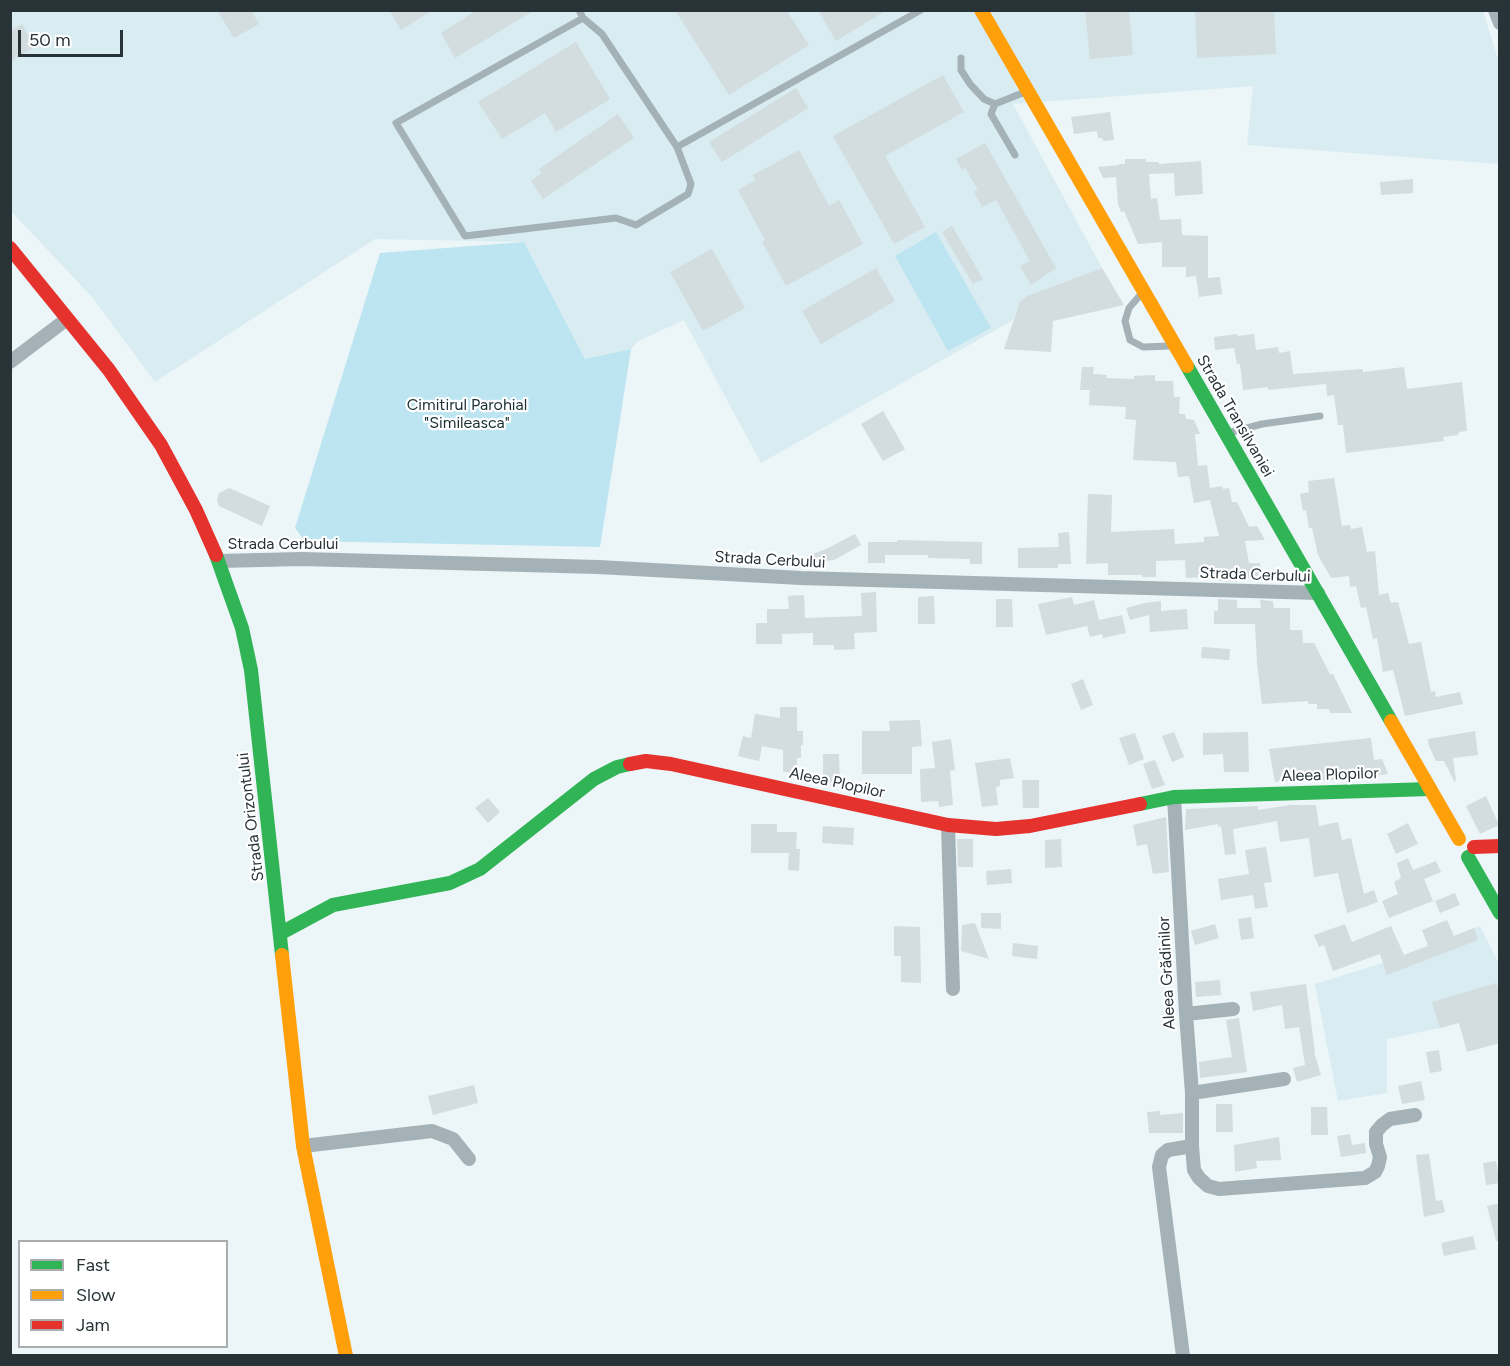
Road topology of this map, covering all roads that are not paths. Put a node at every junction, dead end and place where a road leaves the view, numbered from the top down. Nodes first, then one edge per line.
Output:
1 (579, 10) edge
2 (921, 10) edge
3 (981, 10) edge
4 (1496, 10) edge
5 (583, 18) junction
6 (1500, 23) edge
7 (961, 58) dead end
8 (1027, 91) junction
9 (984, 99) junction
10 (995, 104) junction
11 (991, 114) junction
12 (677, 147) junction
13 (1015, 155) dead end
14 (10, 248) edge
15 (1143, 291) junction
16 (67, 319) junction
17 (1175, 346) junction
18 (10, 362) edge
19 (1320, 416) dead end
20 (1226, 434) junction
21 (219, 561) junction
22 (1318, 593) junction
23 (1430, 789) junction
24 (1174, 797) junction
25 (948, 825) junction
26 (1500, 846) edge
27 (1471, 852) junction
28 (1500, 913) edge
29 (281, 933) junction
30 (953, 989) dead end
31 (1233, 1009) dead end
32 (1186, 1014) junction
33 (1284, 1079) dead end
34 (1192, 1093) junction
35 (1415, 1115) dead end
36 (303, 1146) junction
37 (1192, 1146) junction
38 (469, 1159) dead end
39 (346, 1356) edge
40 (1183, 1356) edge

1 - 5 lane
2 - 12 lane
3 - 8 street, Strada Transilvaniei
4 - 6 street
5 - 12 lane
5 - 12 lane
7 - 9 lane
8 - 10 lane
8 - 15 street, Strada Transilvaniei
9 - 10 lane
9 - 11 lane
10 - 11 lane
11 - 13 lane
14 - 16 street, Strada Orizontului
15 - 17 street, Strada Transilvaniei
15 - 17 lane
16 - 18 street
16 - 21 street, Strada Orizontului
17 - 20 street, Strada Transilvaniei
19 - 20 lane
20 - 22 street, Strada Transilvaniei
21 - 22 street, Strada Cerbului
21 - 29 street, Strada Orizontului
22 - 23 street, Strada Transilvaniei
23 - 24 street, Aleea Plopilor
23 - 27 street, Strada Transilvaniei
24 - 25 street, Aleea Plopilor
24 - 32 street, Aleea Grădinilor
25 - 29 street, Aleea Plopilor
25 - 30 street
26 - 27 street
27 - 28 street
29 - 36 street, Strada Orizontului
31 - 32 street
32 - 34 street, Aleea Grădinilor
33 - 34 street
34 - 37 street, Aleea Grădinilor
35 - 37 street, Aleea Grădinilor
36 - 38 street
36 - 39 street, Strada Orizontului
37 - 40 street

